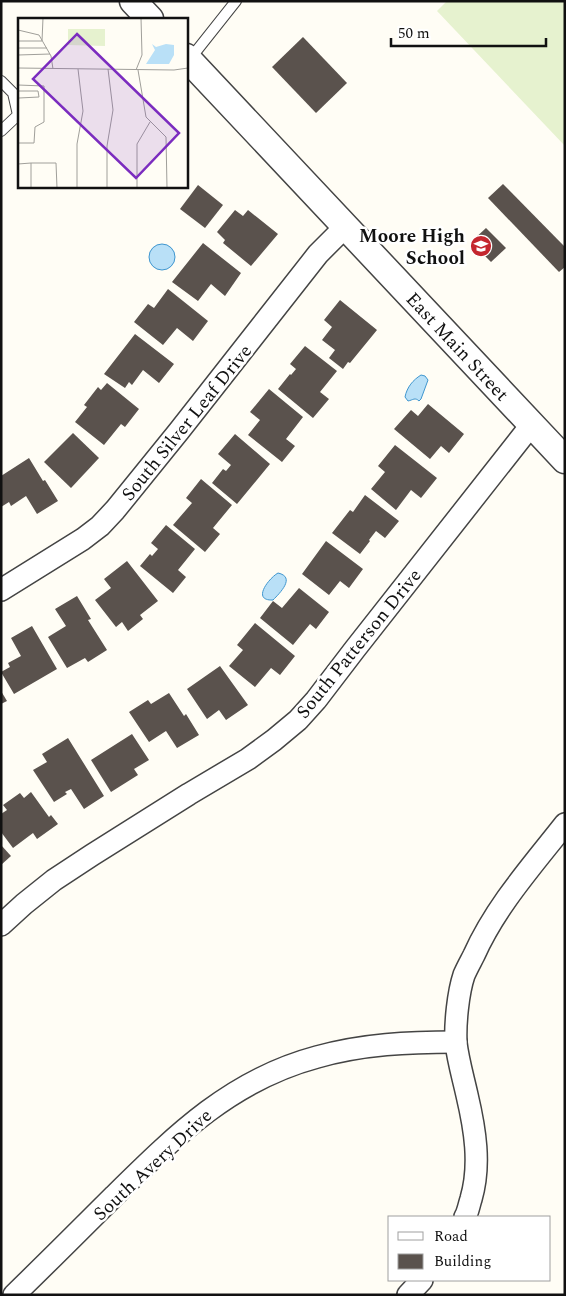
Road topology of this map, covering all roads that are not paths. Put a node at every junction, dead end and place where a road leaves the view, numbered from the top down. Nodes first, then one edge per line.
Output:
1 (133, 1) edge
2 (236, 1) edge
3 (149, 18) edge
4 (188, 59) edge
5 (1, 81) edge
6 (1, 131) edge
7 (346, 226) junction
8 (532, 424) junction
9 (565, 460) edge
10 (1, 590) edge
11 (565, 824) edge
12 (1, 925) edge
13 (456, 1042) junction
14 (465, 1216) edge
15 (421, 1281) edge
16 (14, 1295) edge
17 (408, 1295) edge

1 - 3 street
2 - 4 lane
4 - 7 street, East Main Street
5 - 6 lane
7 - 8 street, East Main Street
7 - 10 street, South Silver Leaf Drive
8 - 9 street, East Main Street
8 - 12 street, South Patterson Drive
11 - 13 street
13 - 14 street
13 - 16 street, South Avery Drive
15 - 17 street

